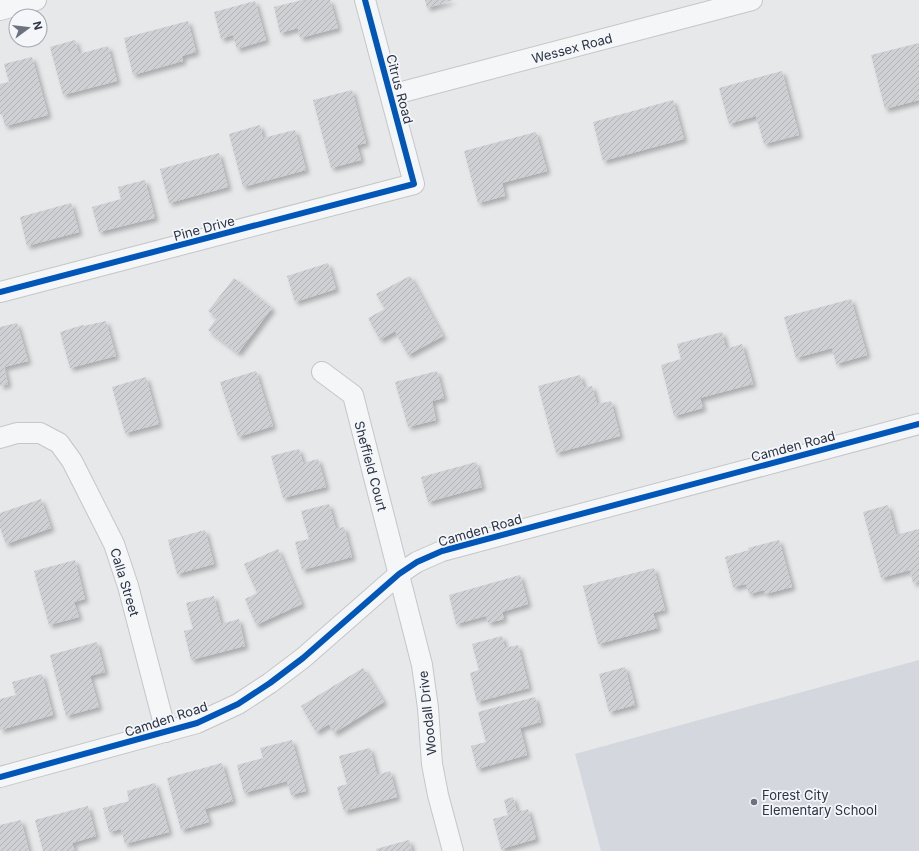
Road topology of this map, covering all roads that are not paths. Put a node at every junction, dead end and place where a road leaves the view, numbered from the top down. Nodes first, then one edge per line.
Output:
1 (36, 0) edge
2 (365, 0) edge
3 (752, 0) edge
4 (0, 10) edge
5 (391, 95) junction
6 (414, 184) joint
7 (0, 292) edge
8 (322, 372) dead end
9 (919, 424) edge
10 (0, 438) edge
11 (399, 574) junction
12 (166, 732) junction
13 (0, 777) edge
14 (453, 851) edge

1 - 4 street
2 - 5 street, Citrus Road
3 - 5 street, Wessex Road
5 - 6 street, Citrus Road
6 - 7 street, Pine Drive
8 - 11 street, Sheffield Court
9 - 11 street, Camden Road
10 - 12 street, Calla Street
11 - 12 street, Camden Road
11 - 14 street, Woodall Drive
12 - 13 street, Camden Road

